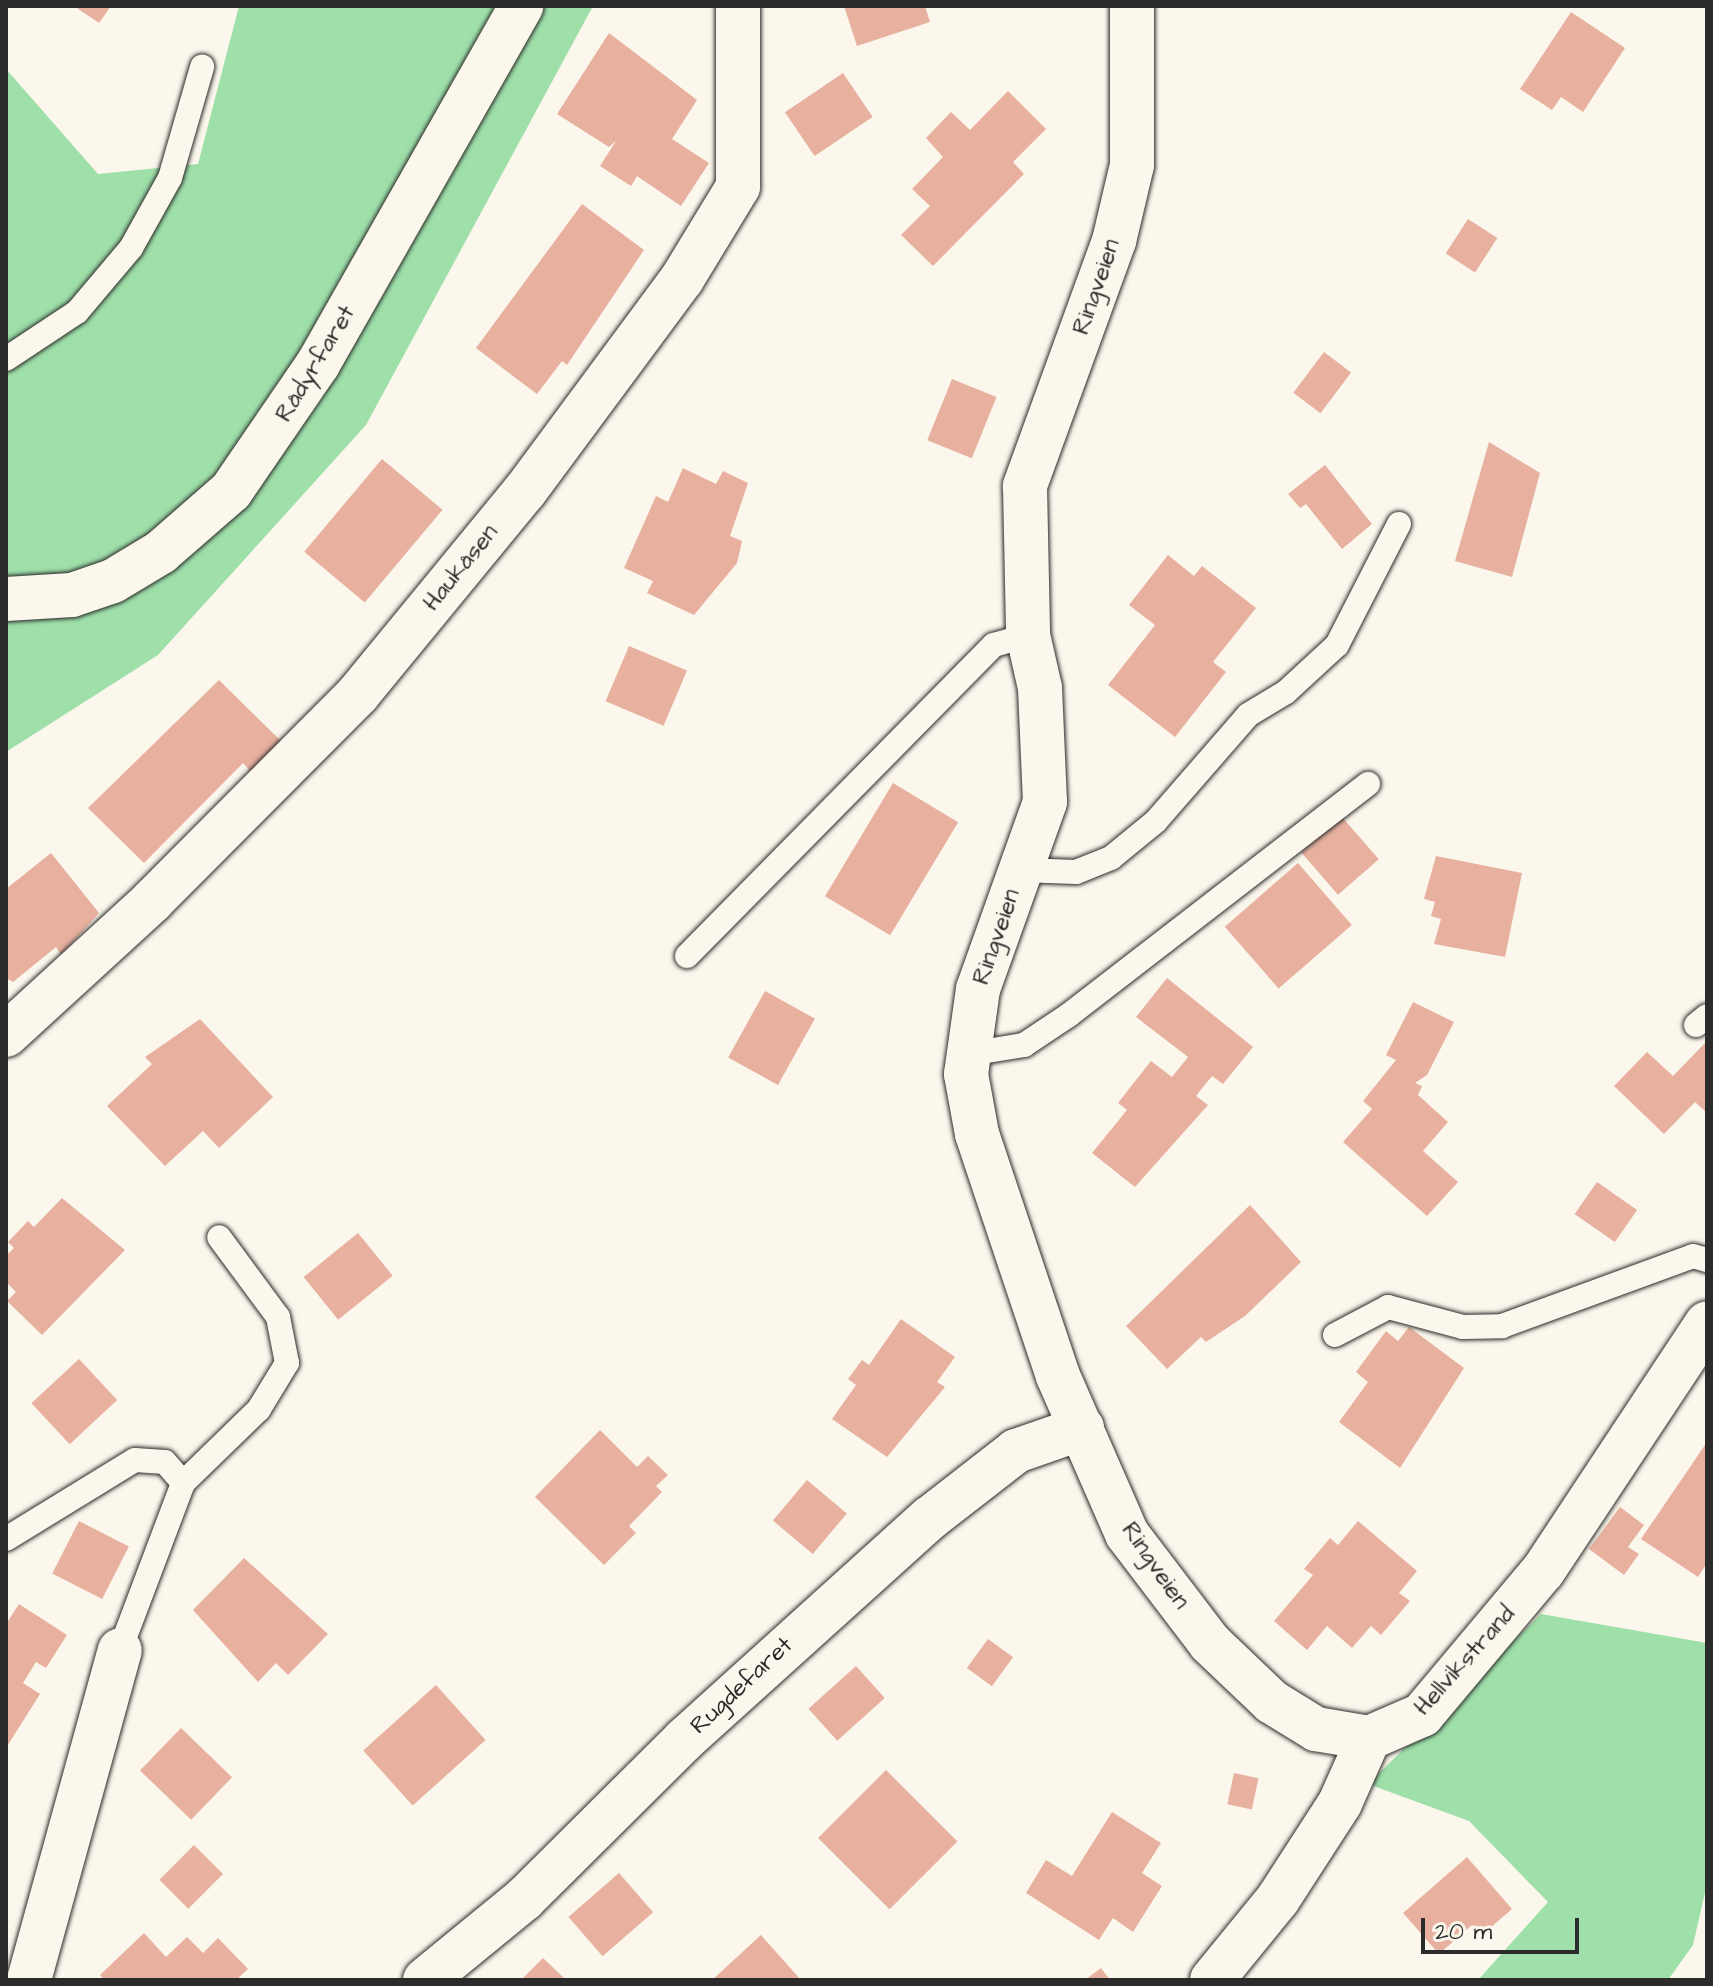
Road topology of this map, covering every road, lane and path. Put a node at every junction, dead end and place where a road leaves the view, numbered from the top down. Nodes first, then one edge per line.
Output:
1 (521, 6) edge
2 (738, 6) edge
3 (1132, 6) edge
4 (202, 67) dead end
5 (6, 359) edge
6 (1399, 524) dead end
7 (6, 599) edge
8 (1028, 635) junction
9 (1368, 784) dead end
10 (1021, 870) junction
11 (687, 956) dead end
12 (6, 1035) edge
13 (969, 1054) junction
14 (219, 1237) dead end
15 (1707, 1260) edge
16 (1707, 1323) edge
17 (1335, 1335) dead end
18 (1082, 1428) junction
19 (183, 1483) junction
20 (6, 1539) edge
21 (120, 1650) joint
22 (1369, 1738) junction
23 (427, 1979) edge
24 (29, 1980) edge
25 (1212, 1980) edge

1 - 7 street, Rådyrfaret
2 - 12 street, Haukåsen
3 - 8 street, Ringveien
4 - 5 lane
6 - 10 lane
8 - 10 street, Ringveien
8 - 11 lane
9 - 13 lane
10 - 13 street, Ringveien
13 - 18 street, Ringveien
14 - 19 lane
15 - 17 lane
16 - 22 street, Hellvikstrand
18 - 22 street, Ringveien
18 - 23 street, Rugdefaret
19 - 20 lane
19 - 21 lane
21 - 24 street
22 - 25 street

